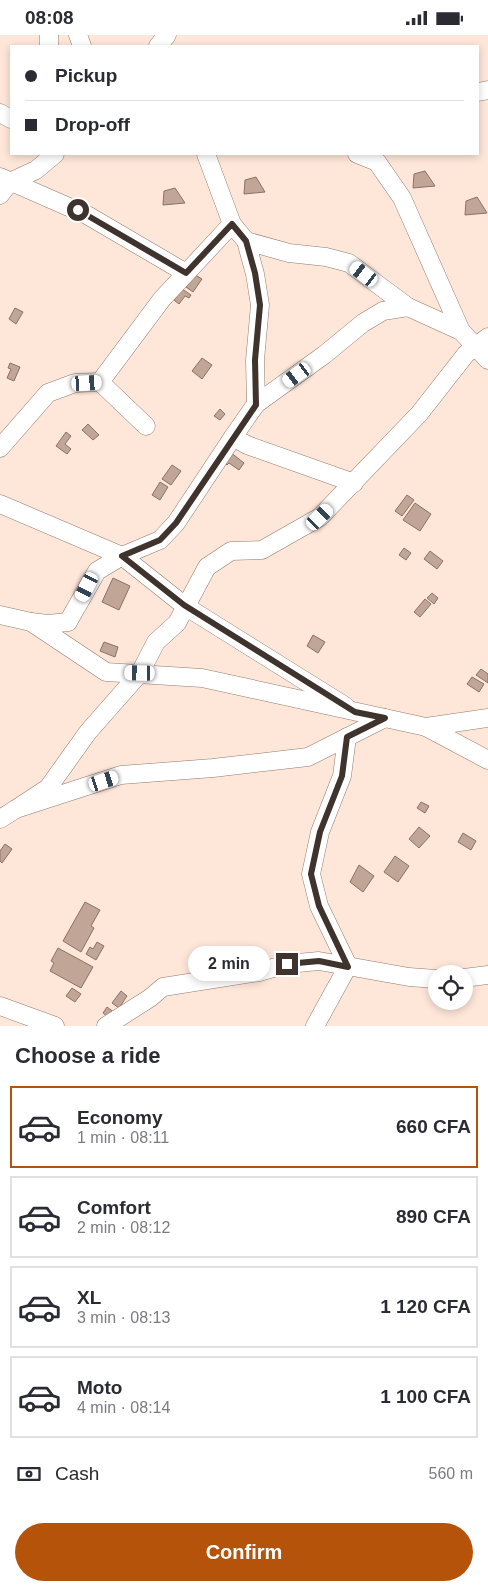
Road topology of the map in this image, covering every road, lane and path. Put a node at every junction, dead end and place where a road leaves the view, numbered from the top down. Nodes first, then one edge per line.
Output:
1 (167, 35) edge
2 (159, 45) edge
3 (51, 155) edge
4 (206, 155) edge
5 (363, 155) edge
6 (382, 158) edge
7 (4, 185) edge
8 (232, 224) junction
9 (246, 241) junction
10 (186, 273) junction
11 (408, 307) junction
12 (461, 331) junction
13 (481, 342) edge
14 (488, 360) edge
15 (100, 382) junction
16 (256, 405) junction
17 (146, 427) dead end
18 (233, 437) junction
19 (0, 448) edge
20 (354, 483) junction
21 (0, 504) edge
22 (122, 556) junction
23 (184, 605) junction
24 (0, 615) edge
25 (31, 622) junction
26 (140, 673) junction
27 (355, 712) junction
28 (385, 718) junction
29 (488, 718) edge
30 (426, 727) junction
31 (347, 737) junction
32 (488, 760) edge
33 (16, 809) junction
34 (0, 819) edge
35 (348, 967) junction
36 (488, 975) edge
37 (473, 977) edge
38 (428, 978) edge
39 (0, 1006) edge
40 (55, 1026) edge
41 (106, 1026) edge
42 (315, 1026) edge

1 - 2 street
3 - 7 street
4 - 8 street
5 - 6 street
6 - 12 street
7 - 10 street
8 - 9 street
8 - 10 street
9 - 11 street
9 - 16 street
10 - 15 street
11 - 12 street
11 - 16 street
12 - 13 street
13 - 14 street
13 - 20 street
15 - 17 street
15 - 19 street
16 - 18 street
18 - 20 street
18 - 22 street
20 - 23 street
21 - 22 street
22 - 23 street
22 - 25 street
23 - 26 street
23 - 27 street
24 - 25 street
25 - 26 street
26 - 27 street
26 - 33 street
27 - 28 street
28 - 30 street
28 - 31 street
29 - 30 street
30 - 32 street
31 - 33 street
31 - 35 street
33 - 34 street
35 - 38 street
35 - 41 street
35 - 42 street
36 - 37 street
39 - 40 street

